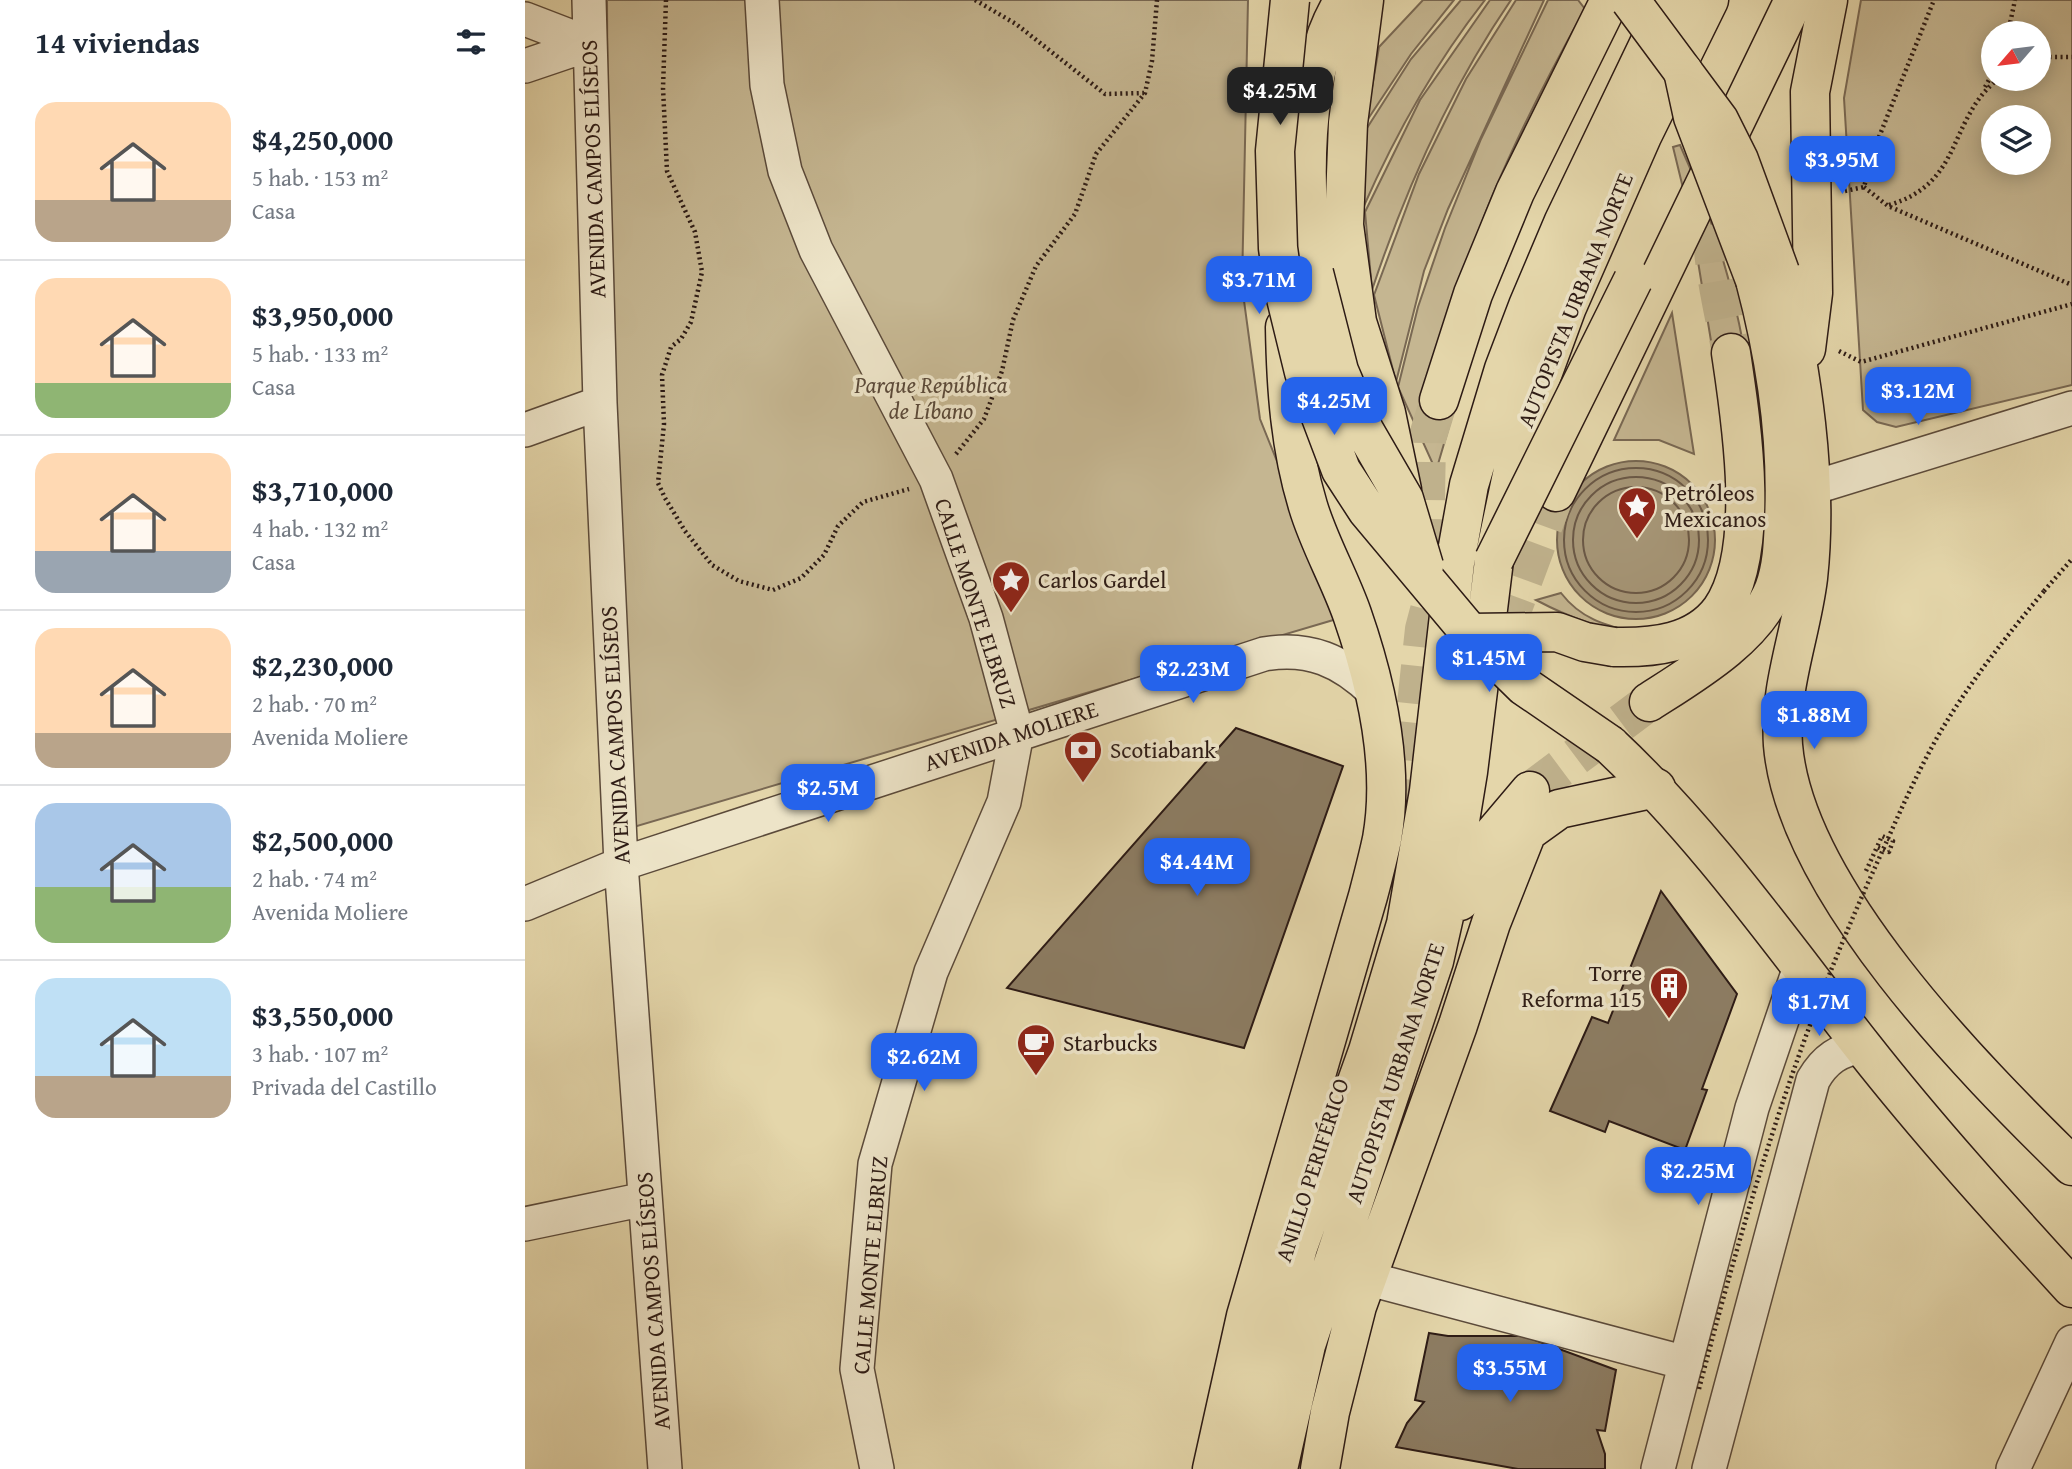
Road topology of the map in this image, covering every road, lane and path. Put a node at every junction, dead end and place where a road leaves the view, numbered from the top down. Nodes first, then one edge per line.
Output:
1 (589, 0) edge
2 (666, 0) edge
3 (762, 0) edge
4 (975, 0) edge
5 (1157, 0) edge
6 (1290, 0) edge
7 (1344, 0) edge
8 (1364, 0) edge
9 (1610, 0) edge
10 (1630, 0) edge
11 (1670, 0) edge
12 (1709, 0) edge
13 (1766, 0) edge
14 (1794, 0) edge
15 (1828, 0) edge
16 (1934, 0) edge
17 (2015, 0) edge
18 (525, 19) edge
19 (2011, 21) edge
20 (590, 44) junction
21 (2051, 57) edge
22 (2072, 57) edge
23 (525, 66) edge
24 (1683, 71) junction
25 (1983, 91) edge
26 (1145, 93) junction
27 (1864, 187) junction
28 (1836, 191) dead end
29 (1888, 206) junction
30 (1299, 282) junction
31 (2072, 285) edge
32 (2072, 304) edge
33 (1731, 353) tunnel mouth
34 (1861, 362) dead end
35 (1800, 378) junction
36 (1439, 400) tunnel mouth
37 (600, 403) junction
38 (2062, 419) edge
39 (525, 430) edge
40 (936, 479) junction
41 (1809, 489) junction
42 (1556, 492) tunnel mouth
43 (1404, 499) junction
44 (2072, 559) edge
45 (1494, 560) junction
46 (1427, 579) junction
47 (1470, 633) junction
48 (1374, 692) junction
49 (1649, 702) tunnel mouth
50 (1017, 733) junction
51 (1656, 788) junction
52 (1530, 791) tunnel mouth
53 (1888, 839) junction
54 (1877, 847) dead end
55 (1889, 852) dead end
56 (621, 864) junction
57 (1398, 874) tunnel mouth
58 (525, 904) edge
59 (1434, 961) junction
60 (1801, 964) junction
61 (1863, 1046) junction
62 (2072, 1166) edge
63 (1381, 1170) dead end
64 (645, 1199) junction
65 (525, 1224) edge
66 (1366, 1278) junction
67 (2072, 1288) edge
68 (2072, 1342) edge
69 (1692, 1376) junction
70 (665, 1469) edge
71 (877, 1469) edge
72 (1212, 1469) edge
73 (1235, 1469) edge
74 (1245, 1469) edge
75 (1278, 1469) edge
76 (1292, 1469) edge
77 (1320, 1469) edge
78 (1658, 1469) edge
79 (1709, 1469) edge
80 (2013, 1469) edge

1 - 20 street, AVENIDA CAMPOS ELÍSEOS
2 - 40 path
3 - 40 street, CALLE MONTE ELBRUZ
4 - 26 path
5 - 26 path
6 - 30 main road, bridge
7 - 30 main road
8 - 43 main road
9 - 36 main road
10 - 24 main road, bridge
11 - 74 main road, AUTOPISTA URBANA NORTE, bridge
12 - 45 main road, AUTOPISTA URBANA NORTE, bridge
13 - 45 main road, bridge
14 - 42 main road
15 - 35 main road
16 - 27 path
17 - 19 path
18 - 20 street
20 - 23 street
20 - 37 street, AVENIDA CAMPOS ELÍSEOS
21 - 22 path
24 - 35 main road, bridge
24 - 49 main road, bridge
25 - 29 path
26 - 40 path
27 - 28 path
27 - 29 path
29 - 31 path
30 - 43 main road, bridge
30 - 46 main road, bridge
30 - 48 main road, bridge
32 - 34 path
33 - 47 main road, bridge
35 - 41 main road
37 - 39 street
37 - 56 street, AVENIDA CAMPOS ELÍSEOS
38 - 41 street
40 - 50 street, CALLE MONTE ELBRUZ
41 - 62 main road
43 - 46 main road, bridge
44 - 53 path, bridge
45 - 59 main road, AUTOPISTA URBANA NORTE, bridge
46 - 47 main road, bridge
47 - 51 main road, bridge
48 - 50 street, AVENIDA MOLIERE
48 - 72 main road
50 - 56 street, AVENIDA MOLIERE
50 - 71 street, CALLE MONTE ELBRUZ
51 - 60 main road
51 - 66 main road
52 - 59 main road
53 - 54 path
53 - 55 path
53 - 69 path, bridge
56 - 58 street, AVENIDA MOLIERE
56 - 64 street, AVENIDA CAMPOS ELÍSEOS
57 - 73 main road, ANILLO PERIFÉRICO
59 - 75 main road, AUTOPISTA URBANA NORTE
60 - 61 main road
60 - 69 street
61 - 67 main road
61 - 79 street
63 - 76 main road
64 - 65 street
64 - 70 street, AVENIDA CAMPOS ELÍSEOS
66 - 69 street
66 - 77 main road
68 - 80 street
69 - 78 street

